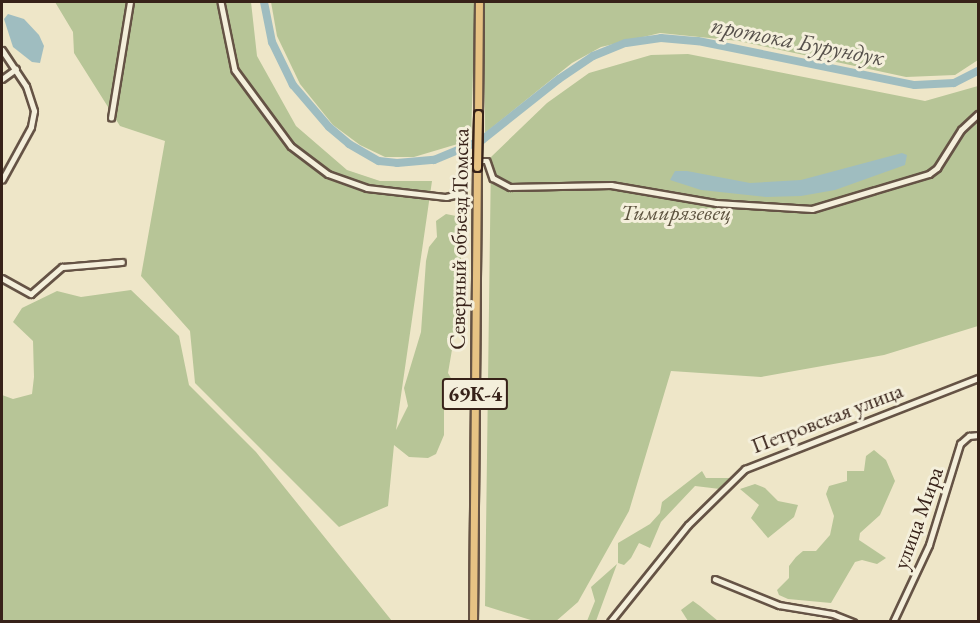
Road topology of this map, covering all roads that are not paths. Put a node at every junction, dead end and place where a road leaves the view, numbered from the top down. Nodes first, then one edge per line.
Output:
1 (130, 2) edge
2 (221, 2) edge
3 (479, 2) edge
4 (2, 50) edge
5 (16, 69) junction
6 (2, 79) edge
7 (978, 114) edge
8 (111, 118) dead end
9 (469, 161) dead end
10 (2, 180) edge
11 (463, 194) dead end
12 (122, 261) dead end
13 (2, 278) edge
14 (978, 378) edge
15 (978, 435) edge
16 (715, 579) dead end
17 (473, 621) edge
18 (610, 621) edge
19 (853, 621) edge
20 (893, 621) edge

1 - 8 street
2 - 11 street
3 - 17 main road, Северный объезд Томска / 69К-4, bridge
4 - 5 street
5 - 6 street
5 - 10 street
7 - 9 street
12 - 13 street
14 - 18 street, Петровская улица
15 - 20 street, улица Мира
16 - 19 street

